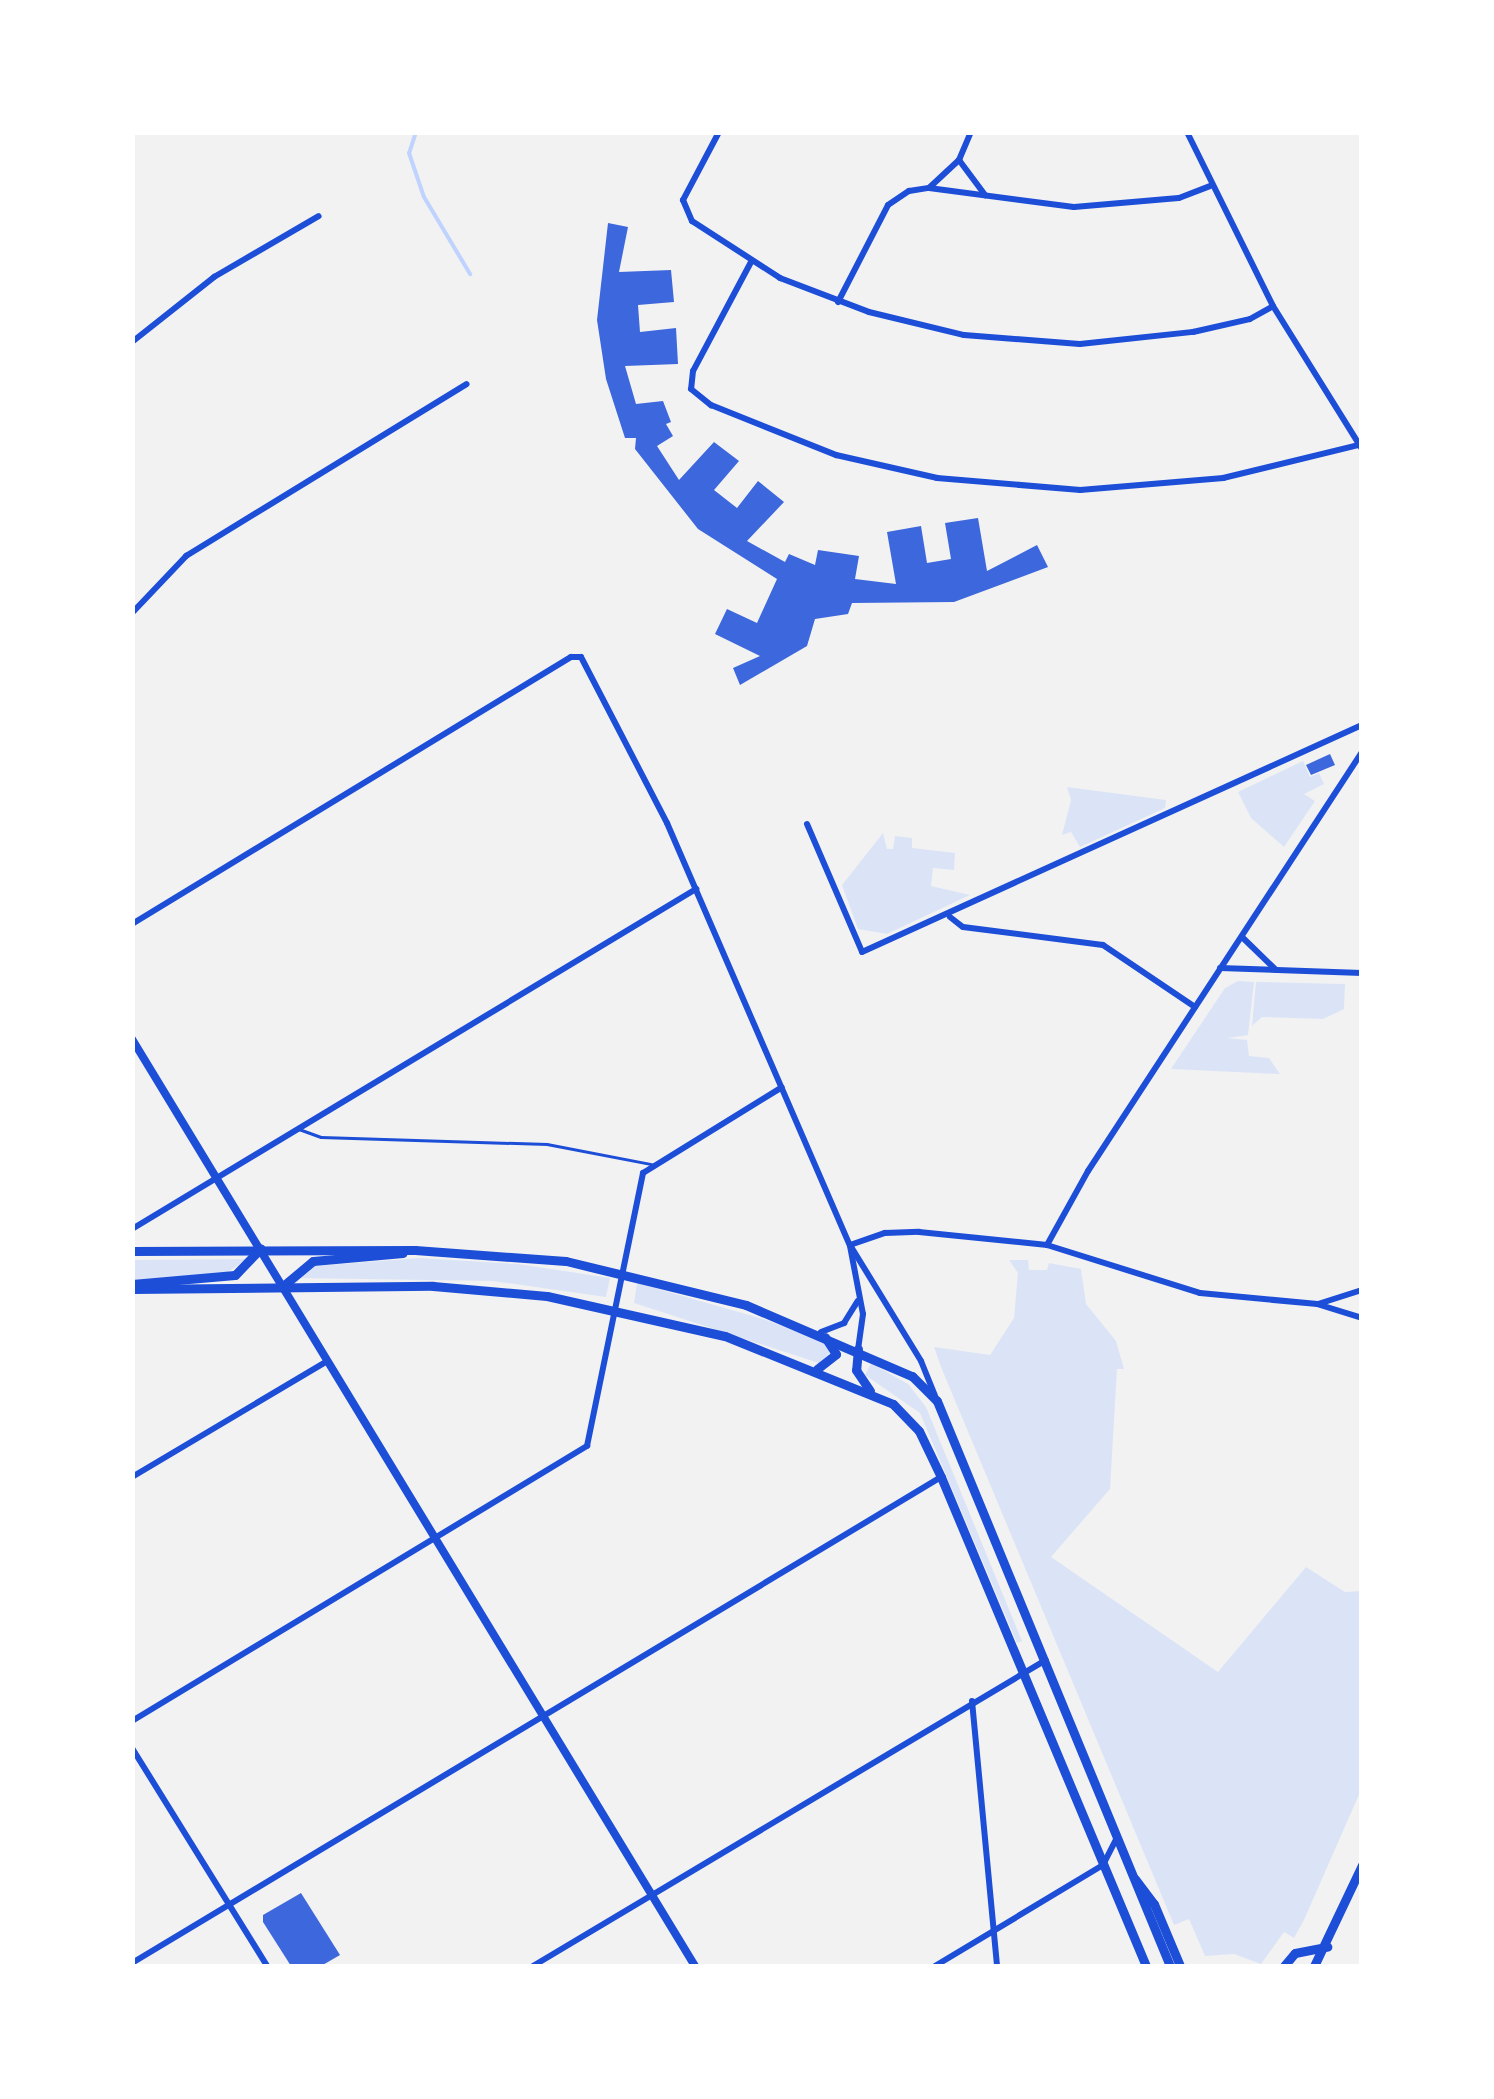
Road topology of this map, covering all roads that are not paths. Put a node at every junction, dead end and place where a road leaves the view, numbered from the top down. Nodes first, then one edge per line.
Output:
1 (719, 132) edge
2 (971, 132) edge
3 (1188, 132) edge
4 (959, 160) junction
5 (1210, 186) junction
6 (929, 188) junction
7 (986, 196) junction
8 (320, 216) dead end
9 (751, 262) junction
10 (838, 302) junction
11 (1273, 306) junction
12 (132, 342) edge
13 (467, 384) dead end
14 (1360, 447) edge
15 (132, 613) edge
16 (1362, 725) edge
17 (1362, 752) edge
18 (807, 824) dead end
19 (696, 889) junction
20 (950, 917) junction
21 (132, 924) edge
22 (1242, 936) junction
23 (1220, 968) junction
24 (1277, 971) junction
25 (1362, 973) edge
26 (1195, 1007) junction
27 (132, 1039) edge
28 (782, 1088) junction
29 (298, 1128) junction
30 (651, 1164) junction
31 (216, 1174) junction
32 (132, 1229) edge
33 (850, 1245) junction
34 (1047, 1245) junction
35 (261, 1248) junction
36 (416, 1250) junction
37 (132, 1251) edge
38 (624, 1271) junction
39 (283, 1286) junction
40 (132, 1287) edge
41 (1362, 1290) edge
42 (858, 1300) junction
43 (1316, 1304) junction
44 (618, 1308) junction
45 (1362, 1318) edge
46 (821, 1332) junction
47 (858, 1348) junction
48 (327, 1361) junction
49 (818, 1369) junction
50 (871, 1392) junction
51 (937, 1401) junction
52 (132, 1477) edge
53 (941, 1477) junction
54 (436, 1539) junction
55 (1047, 1659) junction
56 (1022, 1673) junction
57 (972, 1702) junction
58 (544, 1718) junction
59 (132, 1721) edge
60 (132, 1748) edge
61 (1117, 1836) junction
62 (1103, 1865) junction
63 (1362, 1866) edge
64 (1134, 1879) junction
65 (652, 1896) junction
66 (229, 1905) junction
67 (994, 1932) junction
68 (1327, 1947) junction
69 (132, 1964) edge
70 (266, 1966) edge
71 (533, 1966) edge
72 (695, 1966) edge
73 (935, 1966) edge
74 (997, 1966) edge
75 (1146, 1966) edge
76 (1170, 1966) edge
77 (1180, 1966) edge
78 (1284, 1966) edge
79 (1314, 1966) edge

1 - 9 street
2 - 4 street
3 - 5 street
4 - 6 street
4 - 7 street
5 - 7 street
5 - 11 street
6 - 7 street
6 - 10 street
8 - 12 street
9 - 10 street
9 - 14 street
10 - 11 street
11 - 14 street
13 - 15 street
16 - 20 street
17 - 22 street
18 - 20 street
19 - 21 street
19 - 28 street
19 - 29 street
20 - 26 street
22 - 23 street
22 - 24 street
23 - 24 street
23 - 26 street
24 - 25 street
26 - 34 street
27 - 31 street
28 - 30 street
28 - 33 street
29 - 30 lane
29 - 31 street
30 - 38 street
31 - 32 street
31 - 35 street
33 - 34 street
33 - 42 street
33 - 51 street
34 - 43 street
35 - 36 main road
35 - 37 main road
35 - 39 street
35 - 40 main road
36 - 38 main road
36 - 39 main road
38 - 44 street
38 - 46 main road
39 - 40 main road
39 - 44 main road
39 - 48 street
41 - 43 street
42 - 46 street
42 - 47 street
43 - 45 street
44 - 49 main road
44 - 54 street
46 - 47 main road
46 - 49 main road
47 - 50 main road
47 - 51 main road
48 - 52 street
48 - 54 street
49 - 50 main road
50 - 53 main road
51 - 55 main road
53 - 56 main road
53 - 58 street
54 - 58 street
54 - 59 street
55 - 56 street
55 - 61 main road
56 - 57 street
56 - 62 main road
57 - 65 street
57 - 67 street
58 - 65 street
58 - 66 street
60 - 66 street
61 - 62 street
61 - 64 main road
62 - 67 street
62 - 75 main road
63 - 68 main road
64 - 76 main road
64 - 77 main road
65 - 71 street
65 - 72 street
66 - 69 street
66 - 70 street
67 - 73 street
67 - 74 street
68 - 78 main road
68 - 79 main road

